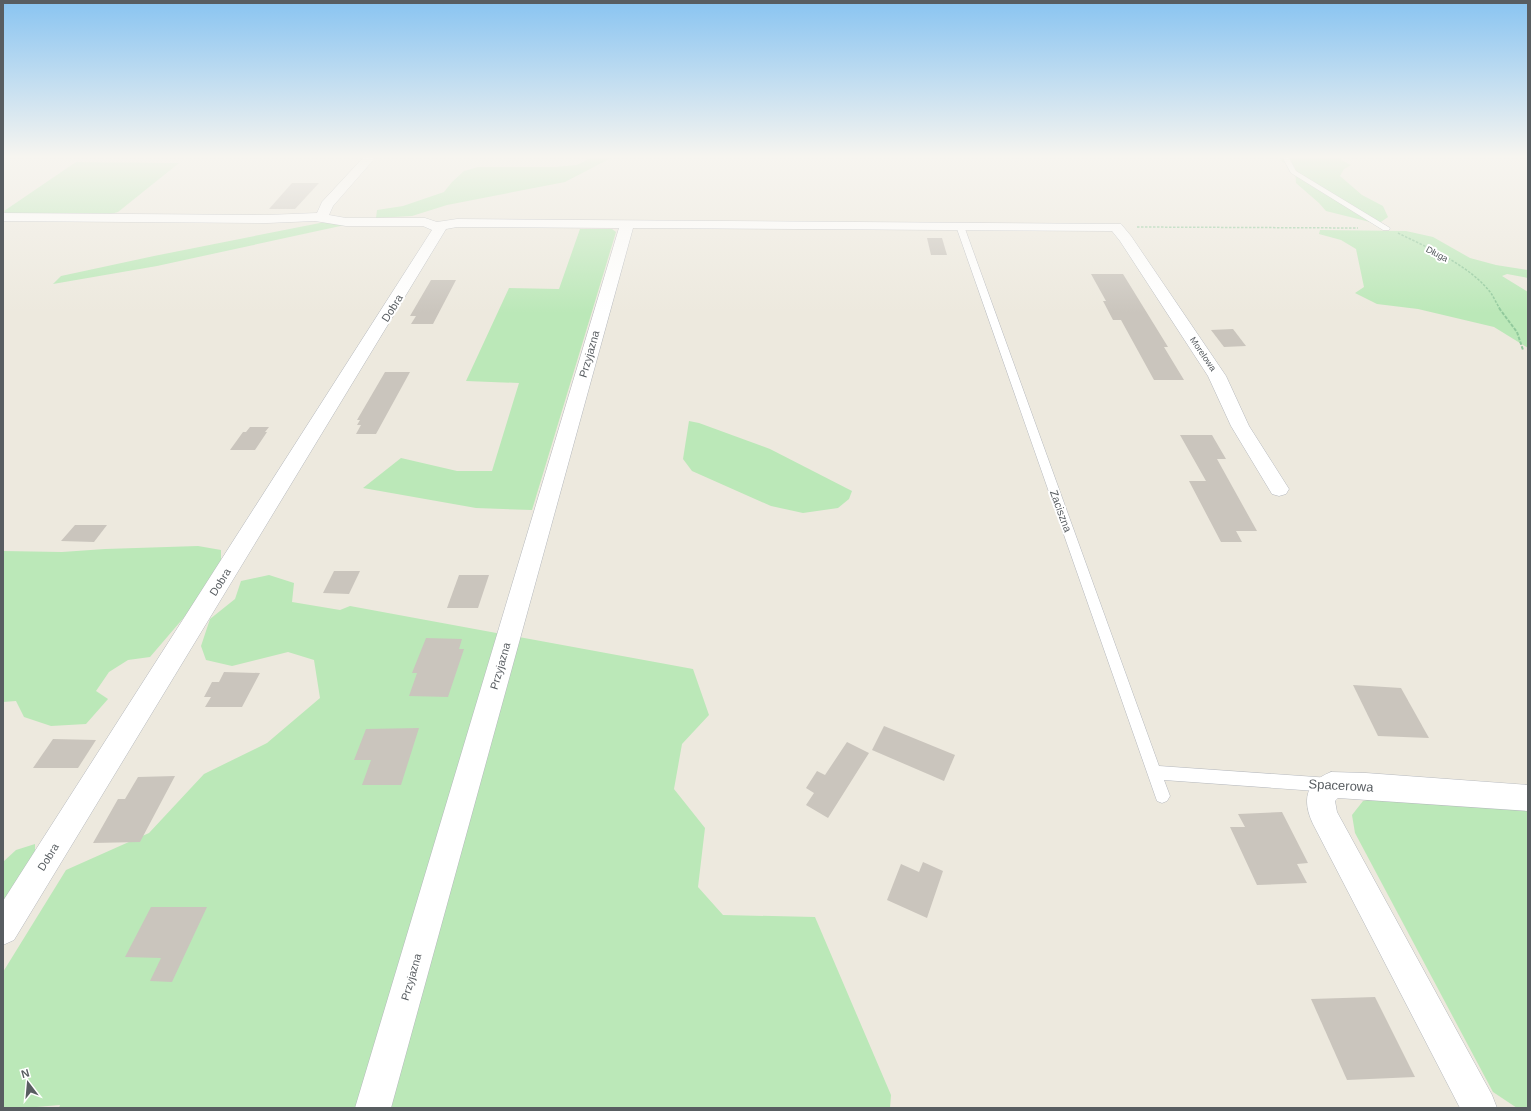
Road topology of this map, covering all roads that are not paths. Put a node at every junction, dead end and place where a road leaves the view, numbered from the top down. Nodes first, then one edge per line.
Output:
1 (1356, 210) edge
2 (325, 211) joint
3 (3, 217) edge
4 (627, 224) junction
5 (960, 226) junction
6 (1386, 228) road end
7 (436, 230) junction
8 (1278, 489) dead end
9 (1153, 772) junction
10 (1332, 785) junction
11 (1162, 796) dead end
12 (1528, 798) edge
13 (3, 929) edge
14 (374, 1108) edge
15 (1478, 1108) edge

1 - 6 lane
2 - 3 street
2 - 7 street
4 - 5 street
4 - 7 street
4 - 14 street, Przyjazna
5 - 8 street, Morelowa
5 - 9 lane, Zaciszna
7 - 13 street, Dobra
9 - 10 lane, Spacerowa
9 - 11 lane, Zaciszna
10 - 12 street, Spacerowa
10 - 15 street

